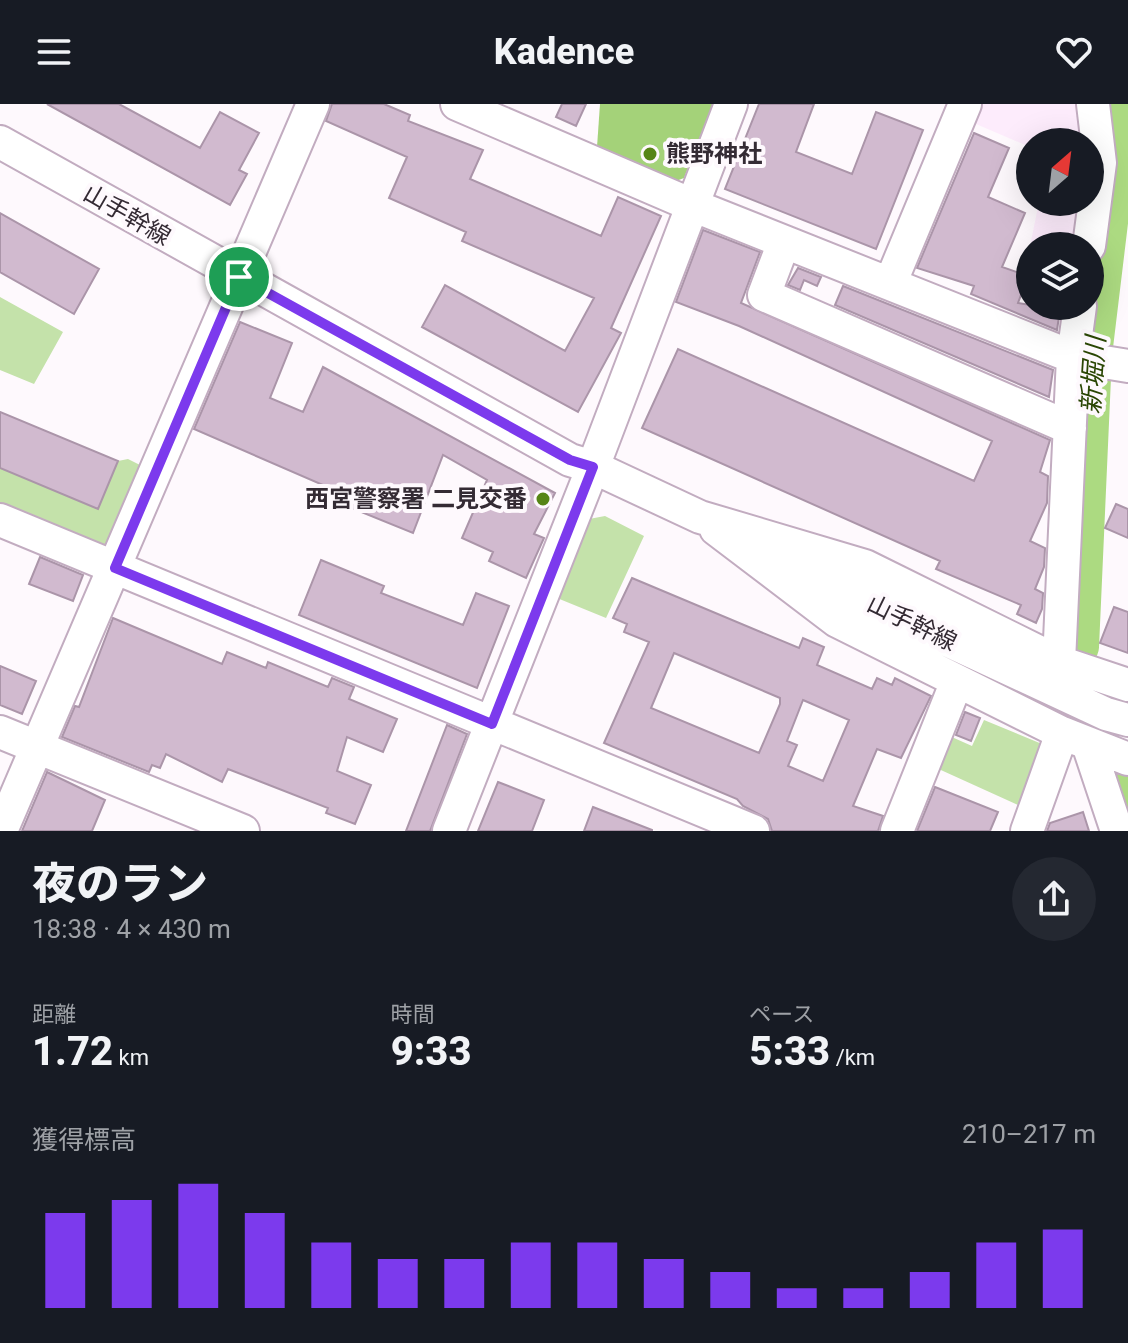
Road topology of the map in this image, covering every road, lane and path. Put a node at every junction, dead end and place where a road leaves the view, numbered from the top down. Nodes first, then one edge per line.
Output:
1 (313, 104) edge
2 (457, 104) edge
3 (731, 104) edge
4 (965, 104) edge
5 (1093, 104) edge
6 (0, 142) edge
7 (692, 205) junction
8 (1091, 232) edge
9 (784, 242) junction
10 (239, 277) junction
11 (890, 284) junction
12 (1084, 320) edge
13 (1097, 361) edge
14 (1070, 428) junction
15 (593, 467) junction
16 (700, 517) junction
17 (0, 520) edge
18 (115, 568) junction
19 (1059, 662) junction
20 (957, 681) junction
21 (1128, 685) edge
22 (1128, 720) edge
23 (492, 724) junction
24 (0, 732) edge
25 (1075, 739) junction
26 (37, 747) junction
27 (1128, 759) edge
28 (1, 831) edge
29 (243, 831) edge
30 (449, 831) edge
31 (753, 831) edge
32 (897, 831) edge
33 (1027, 831) edge
34 (1117, 831) edge

1 - 10 street
2 - 7 street
3 - 7 street
4 - 11 street
5 - 8 street
6 - 10 street, 山手幹線
7 - 9 street
7 - 15 street
9 - 11 street
9 - 14 street
10 - 15 street, 山手幹線
10 - 18 street
11 - 13 street
12 - 13 street
13 - 14 street
14 - 19 street
15 - 16 street, 山手幹線
15 - 23 street
16 - 19 street
16 - 20 street
16 - 22 street, 山手幹線
17 - 18 street
18 - 23 street
18 - 26 street
19 - 21 street
20 - 25 street
20 - 32 street
23 - 30 street
23 - 31 street
24 - 26 street
25 - 27 street
25 - 33 street
25 - 34 street
26 - 28 street
26 - 29 street

